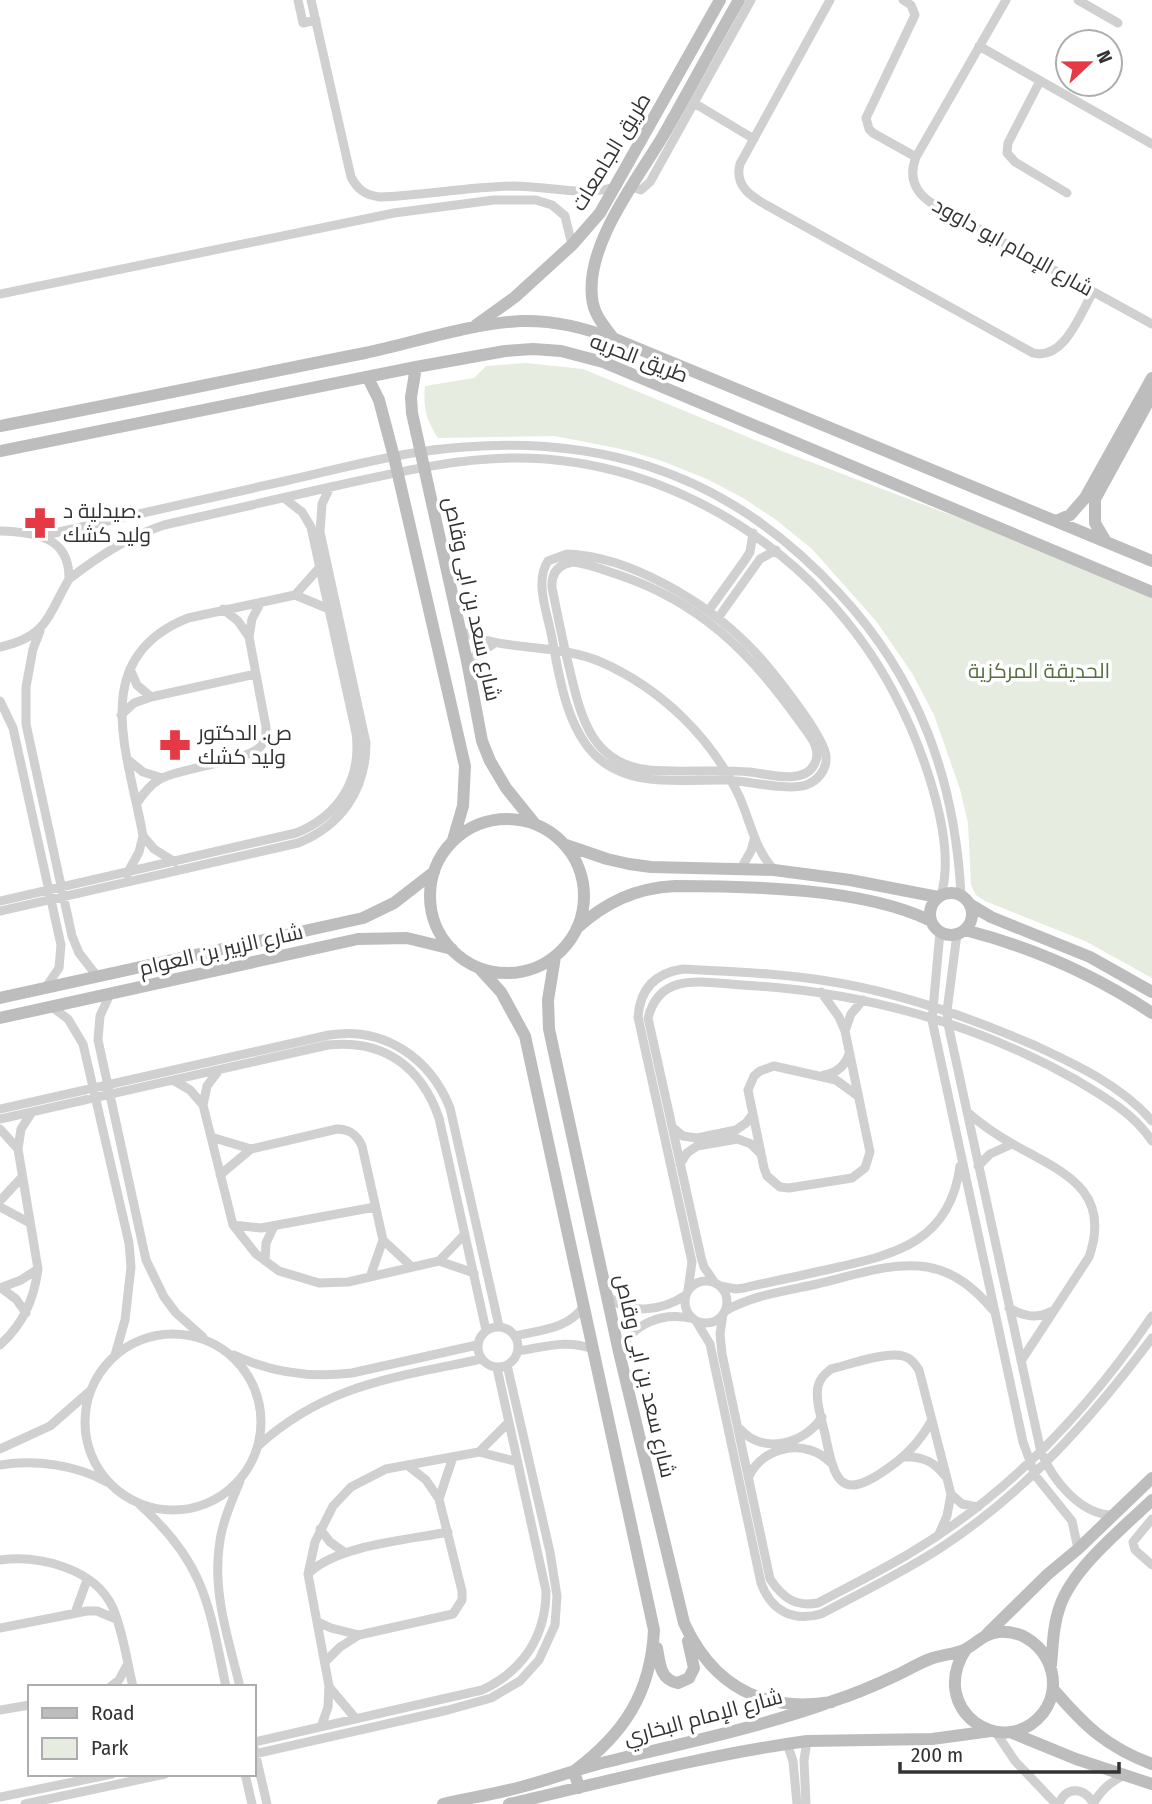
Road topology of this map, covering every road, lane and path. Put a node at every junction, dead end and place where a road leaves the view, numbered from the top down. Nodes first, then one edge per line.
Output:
1 (298, 0) edge
2 (311, 0) edge
3 (720, 0) edge
4 (739, 0) edge
5 (751, 0) edge
6 (830, 0) edge
7 (903, 0) edge
8 (1006, 0) edge
9 (1078, 0) edge
10 (316, 20) junction
11 (1118, 23) dead end
12 (979, 46) junction
13 (1040, 81) junction
14 (689, 100) junction
15 (754, 139) junction
16 (1152, 144) edge
17 (916, 157) junction
18 (617, 183) junction
19 (493, 187) junction
20 (631, 187) junction
21 (1067, 193) dead end
22 (494, 200) junction
23 (572, 245) junction
24 (1093, 292) junction
25 (0, 294) edge
26 (1152, 324) edge
27 (473, 327) junction
28 (615, 339) junction
29 (416, 367) junction
30 (368, 378) junction
31 (1152, 378) edge
32 (1152, 395) edge
33 (107, 405) junction
34 (780, 409) junction
35 (0, 426) edge
36 (113, 429) junction
37 (770, 432) junction
38 (0, 451) edge
39 (420, 452) junction
40 (394, 457) junction
41 (1109, 464) junction
42 (423, 467) junction
43 (398, 472) junction
44 (330, 487) junction
45 (284, 498) junction
46 (1056, 521) junction
47 (0, 531) edge
48 (753, 533) junction
49 (41, 536) junction
50 (1108, 542) junction
51 (776, 550) junction
52 (1152, 561) edge
53 (320, 567) junction
54 (617, 570) junction
55 (69, 579) junction
56 (1152, 592) edge
57 (295, 595) junction
58 (261, 602) junction
59 (223, 609) junction
60 (328, 609) junction
61 (709, 610) junction
62 (718, 618) junction
63 (40, 631) junction
64 (461, 631) junction
65 (249, 637) junction
66 (340, 642) junction
67 (495, 643) junction
68 (0, 647) edge
69 (554, 649) junction
70 (565, 650) junction
71 (467, 661) junction
72 (131, 669) junction
73 (256, 674) junction
74 (775, 680) junction
75 (150, 697) junction
76 (0, 701) edge
77 (121, 715) junction
78 (127, 759) junction
79 (724, 770) junction
80 (162, 778) junction
81 (730, 780) junction
82 (138, 803) junction
83 (535, 824) junction
84 (144, 836) junction
85 (754, 840) junction
86 (452, 841) junction
87 (564, 845) junction
88 (175, 862) junction
89 (740, 870) junction
90 (774, 870) junction
91 (434, 872) junction
92 (127, 873) junction
93 (63, 892) junction
94 (50, 895) junction
95 (961, 895) junction
96 (939, 896) junction
97 (0, 901) edge
98 (971, 905) junction
99 (0, 911) edge
100 (936, 926) junction
101 (577, 929) junction
102 (961, 932) junction
103 (452, 949) junction
104 (555, 957) junction
105 (183, 958) junction
106 (479, 968) junction
107 (97, 975) junction
108 (187, 977) junction
109 (46, 987) junction
110 (821, 992) junction
111 (1152, 992) edge
112 (110, 994) junction
113 (0, 998) edge
114 (863, 1000) junction
115 (932, 1006) junction
116 (52, 1007) junction
117 (947, 1011) junction
118 (1152, 1013) edge
119 (0, 1018) edge
120 (932, 1020) junction
121 (948, 1024) junction
122 (845, 1031) junction
123 (849, 1053) junction
124 (219, 1070) junction
125 (656, 1075) junction
126 (822, 1076) junction
127 (173, 1080) junction
128 (108, 1090) junction
129 (94, 1093) junction
130 (858, 1096) junction
131 (203, 1105) junction
132 (0, 1109) edge
133 (33, 1112) junction
134 (967, 1112) junction
135 (753, 1114) junction
136 (0, 1119) edge
137 (1152, 1121) edge
138 (672, 1127) junction
139 (0, 1129) edge
140 (1151, 1135) edge
141 (211, 1137) junction
142 (716, 1138) junction
143 (1013, 1144) junction
144 (18, 1149) junction
145 (251, 1149) junction
146 (761, 1154) junction
147 (961, 1157) junction
148 (680, 1164) junction
149 (978, 1166) junction
150 (220, 1175) junction
151 (22, 1177) junction
152 (0, 1201) edge
153 (0, 1207) edge
154 (375, 1207) junction
155 (30, 1223) junction
156 (233, 1226) junction
157 (274, 1226) junction
158 (465, 1234) junction
159 (383, 1240) junction
160 (265, 1261) junction
161 (439, 1261) junction
162 (412, 1267) junction
163 (1001, 1268) junction
164 (38, 1269) junction
165 (986, 1271) junction
166 (474, 1273) junction
167 (370, 1277) junction
168 (718, 1285) junction
169 (1, 1288) edge
170 (687, 1292) junction
171 (606, 1294) junction
172 (584, 1306) junction
173 (1009, 1308) junction
174 (1054, 1310) junction
175 (724, 1312) junction
176 (995, 1312) junction
177 (26, 1313) junction
178 (695, 1320) junction
179 (1151, 1321) edge
180 (499, 1326) junction
181 (486, 1330) junction
182 (515, 1336) junction
183 (1152, 1338) edge
184 (207, 1340) junction
185 (0, 1345) edge
186 (477, 1345) junction
187 (593, 1349) junction
188 (223, 1350) junction
189 (518, 1351) junction
190 (619, 1352) junction
191 (115, 1356) junction
192 (481, 1359) junction
193 (1021, 1361) junction
194 (507, 1365) junction
195 (497, 1368) junction
196 (91, 1391) junction
197 (822, 1417) junction
198 (932, 1420) junction
199 (509, 1422) junction
200 (738, 1427) junction
201 (786, 1445) junction
202 (258, 1446) junction
203 (0, 1449) edge
204 (479, 1452) junction
205 (1041, 1452) junction
206 (453, 1457) junction
207 (905, 1457) junction
208 (518, 1462) junction
209 (831, 1463) junction
210 (1029, 1464) junction
211 (1047, 1464) junction
212 (0, 1465) edge
213 (407, 1465) junction
214 (1035, 1475) junction
215 (749, 1476) junction
216 (241, 1478) junction
217 (946, 1478) junction
218 (1152, 1478) edge
219 (112, 1485) junction
220 (951, 1494) junction
221 (439, 1499) junction
222 (1152, 1500) edge
223 (136, 1501) junction
224 (978, 1507) junction
225 (1113, 1515) junction
226 (1152, 1519) edge
227 (320, 1529) junction
228 (448, 1532) junction
229 (938, 1535) junction
230 (1078, 1549) junction
231 (344, 1552) junction
232 (0, 1560) edge
233 (1152, 1565) edge
234 (875, 1572) junction
235 (309, 1574) junction
236 (87, 1580) junction
237 (881, 1582) junction
238 (75, 1613) junction
239 (116, 1619) junction
240 (317, 1622) junction
241 (684, 1623) junction
242 (0, 1628) edge
243 (654, 1630) junction
244 (359, 1635) junction
245 (985, 1635) junction
246 (966, 1649) junction
247 (325, 1662) junction
248 (127, 1665) junction
249 (1051, 1666) junction
250 (113, 1685) edge
251 (132, 1685) edge
252 (226, 1685) edge
253 (240, 1685) edge
254 (330, 1686) junction
255 (1053, 1689) junction
256 (832, 1702) junction
257 (28, 1705) edge
258 (0, 1710) edge
259 (356, 1719) junction
260 (321, 1727) junction
261 (993, 1731) junction
262 (1010, 1732) junction
263 (807, 1741) junction
264 (787, 1744) junction
265 (256, 1748) edge
266 (256, 1749) edge
267 (256, 1757) edge
268 (1152, 1764) edge
269 (574, 1771) junction
270 (1125, 1775) junction
271 (102, 1776) edge
272 (155, 1776) edge
273 (246, 1776) edge
274 (1152, 1784) edge
275 (579, 1788) junction
276 (0, 1797) edge
277 (544, 1800) edge
278 (25, 1804) edge
279 (252, 1804) edge
280 (267, 1804) edge
281 (443, 1804) edge
282 (509, 1804) edge
283 (796, 1804) edge
284 (806, 1804) edge
285 (1057, 1804) edge
286 (1093, 1804) edge

1 - 10 street
2 - 10 street
3 - 18 street, طريق الجامعات
4 - 14 street, طريق الجامعات
5 - 14 street
6 - 15 street
7 - 17 street
8 - 12 street
9 - 11 street
10 - 19 street
12 - 13 street
12 - 17 street
13 - 16 street
13 - 21 street
14 - 15 street
14 - 20 street, طريق الجامعات
15 - 24 street
17 - 24 street, شارع الإمام ابو داوود
18 - 19 street
18 - 20 street
18 - 23 street, طريق الجامعات
19 - 22 street
20 - 28 street, طريق الجامعات
22 - 23 street
22 - 25 street
23 - 27 street, طريق الجامعات
24 - 26 street, شارع الإمام ابو داوود
27 - 28 street, طريق الحريه
27 - 33 street, طريق الحريه
28 - 34 street, طريق الحريه
29 - 30 street, طريق الحريه
29 - 37 street, طريق الحريه
29 - 39 street, شارع سعد بن ابى وقاص
30 - 36 street, طريق الحريه
30 - 40 street, شارع سعد بن ابى وقاص
31 - 41 street
32 - 41 street
33 - 35 street, طريق الحريه
33 - 36 street
34 - 37 street
34 - 46 street, طريق الحريه
36 - 38 street, طريق الحريه
37 - 56 street, طريق الحريه
39 - 40 street
39 - 42 street, شارع سعد بن ابى وقاص
39 - 95 street
40 - 43 street, شارع سعد بن ابى وقاص
40 - 49 street
41 - 46 street
41 - 50 street
42 - 43 street
42 - 48 street
42 - 64 street, شارع سعد بن ابى وقاص
43 - 44 street
43 - 86 street, شارع سعد بن ابى وقاص
44 - 45 street
44 - 66 street
45 - 53 street
45 - 55 street
46 - 50 street, طريق الحريه
47 - 49 street
48 - 51 street
48 - 61 street
49 - 55 street
50 - 52 street, طريق الحريه
51 - 62 street
51 - 96 street
53 - 57 street
53 - 60 street
54 - 61 street
54 - 69 street
54 - 70 street
54 - 74 street
55 - 63 street
57 - 58 street
57 - 60 street
58 - 59 street
58 - 65 street
59 - 65 street
59 - 72 street
60 - 66 street
61 - 62 street
62 - 74 street
63 - 68 street
63 - 93 street
64 - 67 street
64 - 71 street, شارع سعد بن ابى وقاص
65 - 73 street
66 - 88 street
66 - 93 street
67 - 69 street
67 - 71 street
69 - 70 street
69 - 81 street
70 - 79 street
70 - 79 street
71 - 83 street, شارع سعد بن ابى وقاص
72 - 75 street
72 - 77 street
73 - 75 street
73 - 80 street
74 - 79 street
74 - 81 street
75 - 77 street
76 - 94 street
77 - 78 street
78 - 80 street
78 - 82 street
79 - 81 street
80 - 82 street
81 - 85 street
82 - 84 street
83 - 86 street
83 - 87 street
84 - 88 street
84 - 92 street
85 - 89 street
85 - 90 street
86 - 91 street
87 - 89 street
87 - 101 street
88 - 92 street
89 - 90 street
90 - 96 street
91 - 103 street
91 - 105 street, شارع الزبير بن العوام
92 - 93 street
93 - 94 street
93 - 107 street
94 - 97 street
94 - 99 street
94 - 109 street
95 - 96 street
95 - 98 street
96 - 100 street
98 - 102 street
98 - 111 street
100 - 101 street
100 - 102 street
100 - 115 street
101 - 104 street
102 - 117 street
102 - 118 street
103 - 106 street
103 - 108 street, شارع الزبير بن العوام
104 - 106 street
104 - 171 street, شارع سعد بن ابى وقاص
105 - 107 street, شارع الزبير بن العوام
105 - 108 street
106 - 172 street, شارع سعد بن ابى وقاص
107 - 109 street, شارع الزبير بن العوام
108 - 112 street, شارع الزبير بن العوام
109 - 113 street, شارع الزبير بن العوام
110 - 114 street
110 - 122 street
110 - 125 street
112 - 116 street, شارع الزبير بن العوام
112 - 128 street
114 - 120 street
114 - 122 street
115 - 117 street
115 - 120 street
115 - 125 street
116 - 119 street, شارع الزبير بن العوام
116 - 129 street
117 - 121 street
117 - 137 street
120 - 121 street
120 - 147 street
121 - 134 street
121 - 140 street
122 - 123 street
123 - 126 street
123 - 130 street
124 - 127 street
124 - 131 street
124 - 158 street
125 - 138 street
125 - 170 street
126 - 130 street
126 - 135 street
127 - 128 street
127 - 131 street
128 - 129 street
128 - 180 street
128 - 184 street
129 - 132 street
129 - 133 street
129 - 191 street
130 - 146 street
131 - 141 street
133 - 136 street
133 - 144 street
134 - 143 street
134 - 149 street
135 - 142 street
135 - 146 street
138 - 142 street
138 - 148 street
139 - 144 street
141 - 145 street
141 - 150 street
142 - 146 street
142 - 148 street
143 - 149 street
143 - 174 street
144 - 151 street
145 - 150 street
145 - 154 street
147 - 165 street
147 - 168 street
148 - 168 street
149 - 163 street
150 - 156 street
151 - 152 street
151 - 155 street
153 - 155 street
154 - 157 street
154 - 159 street
155 - 164 street
156 - 157 street
156 - 160 street
157 - 160 street
158 - 161 street
158 - 166 street
159 - 162 street
159 - 167 street
160 - 167 street
161 - 162 street
161 - 166 street
162 - 167 street
163 - 165 street
163 - 173 street
164 - 169 street
164 - 177 street
165 - 176 street
166 - 181 street
168 - 170 street
168 - 175 street
169 - 177 street
170 - 171 street
170 - 178 street
171 - 190 street, شارع سعد بن ابى وقاص
172 - 182 street
172 - 187 street, شارع سعد بن ابى وقاص
173 - 174 street
173 - 193 street
174 - 193 street
175 - 176 street
175 - 178 street
175 - 200 street
176 - 210 street
177 - 185 street
178 - 190 street
178 - 237 street
179 - 205 street
180 - 181 street
180 - 182 street
181 - 186 street
182 - 189 street
183 - 211 street
184 - 188 street
184 - 191 street
186 - 188 street
186 - 192 street
187 - 189 street
187 - 243 street, شارع سعد بن ابى وقاص
188 - 202 street
189 - 194 street
190 - 241 street, شارع سعد بن ابى وقاص
191 - 196 street
192 - 195 street
192 - 202 street
193 - 205 street
194 - 195 street
194 - 266 street
195 - 199 street
196 - 203 street
196 - 219 street
197 - 198 street
197 - 201 street
197 - 209 street
198 - 207 street
198 - 217 street
199 - 204 street
199 - 208 street
200 - 201 street
200 - 215 street
201 - 209 street
201 - 215 street
202 - 216 street
204 - 206 street
204 - 208 street
205 - 210 street
205 - 211 street
206 - 213 street
206 - 221 street
207 - 209 street
207 - 217 street
208 - 259 street
210 - 214 street
210 - 224 street
211 - 214 street
211 - 225 street
212 - 219 street
213 - 221 street
213 - 227 street
214 - 230 street
214 - 237 street
215 - 234 street
216 - 223 street
216 - 253 street
217 - 220 street
218 - 225 street
219 - 223 street
220 - 224 street
220 - 229 street
221 - 228 street
222 - 249 street
223 - 252 street
224 - 229 street
225 - 230 street
226 - 233 street
227 - 231 street
227 - 235 street
228 - 231 street
228 - 244 street
229 - 234 street
230 - 245 street
231 - 235 street
232 - 236 street
234 - 237 street
235 - 240 street
236 - 238 street
236 - 239 street
238 - 239 street
238 - 242 street
239 - 248 street
240 - 244 street
240 - 247 street
241 - 243 street
241 - 256 street, شارع سعد بن ابى وقاص
243 - 269 street, شارع سعد بن ابى وقاص
244 - 247 street
245 - 246 street
245 - 249 street
246 - 256 street, شارع الإمام البخاري
246 - 261 street
247 - 254 street
248 - 250 street
248 - 251 street
249 - 255 street
254 - 259 street
254 - 260 street
255 - 262 street
255 - 268 street
256 - 269 street, شارع الإمام البخاري
257 - 258 street
259 - 260 street
260 - 265 street
261 - 262 street
261 - 263 street, شارع الإمام البخاري
261 - 285 street
262 - 270 street
263 - 264 street, شارع الإمام البخاري
263 - 284 street
264 - 275 street, شارع الإمام البخاري
264 - 283 street
267 - 280 street
269 - 275 street
269 - 281 street, شارع الإمام البخاري
270 - 274 street
270 - 286 street
271 - 276 street
272 - 278 street
273 - 279 street
275 - 277 street, شارع الإمام البخاري
277 - 282 street, شارع الإمام البخاري
285 - 286 street

